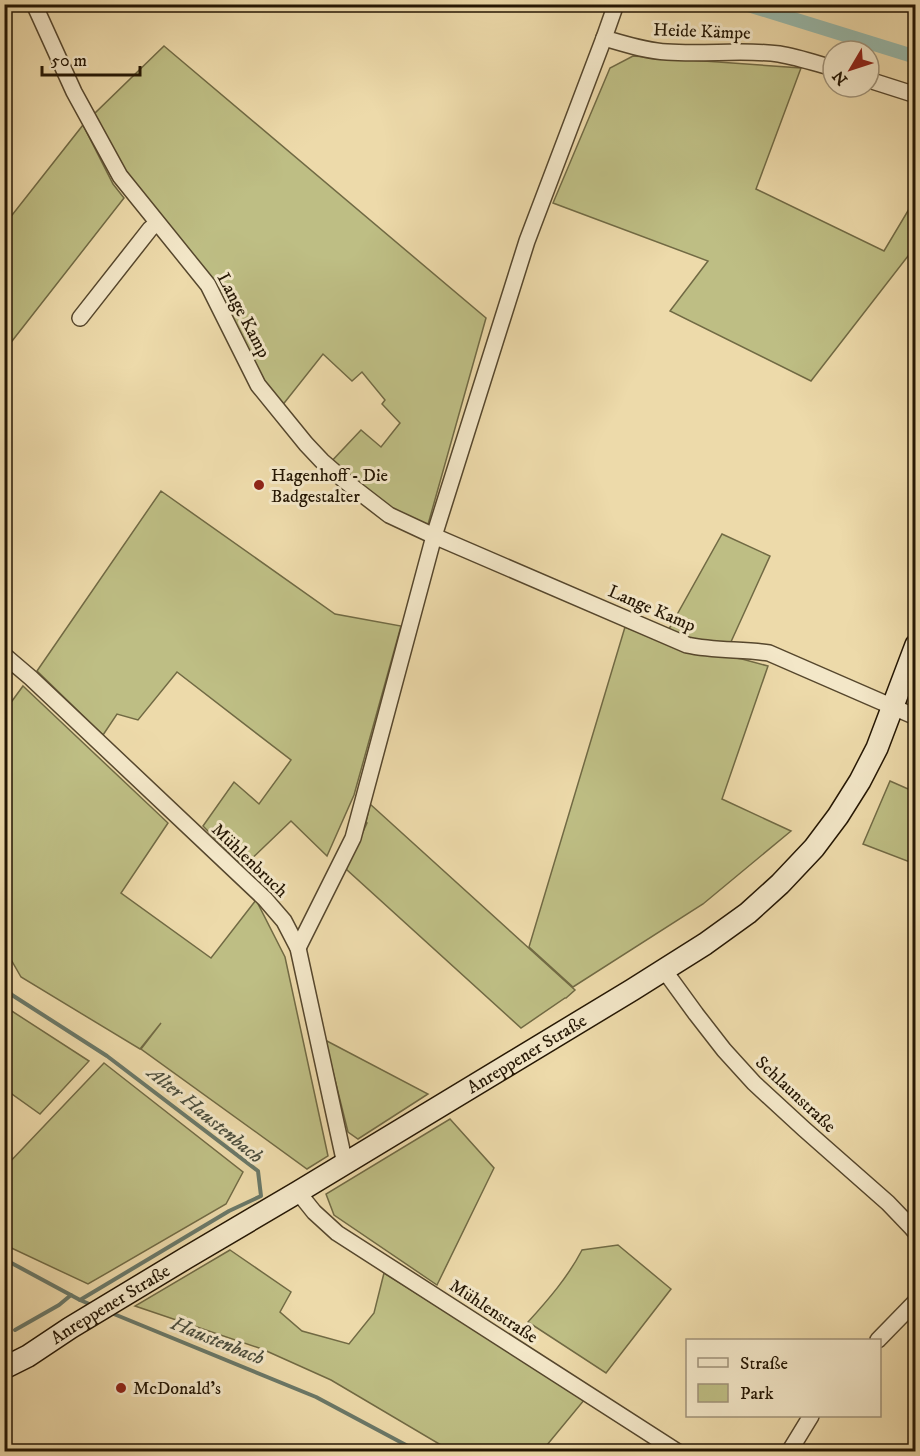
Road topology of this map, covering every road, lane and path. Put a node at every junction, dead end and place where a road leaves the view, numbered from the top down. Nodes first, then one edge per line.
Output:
1 (34, 4) edge
2 (616, 4) edge
3 (604, 38) junction
4 (821, 65) edge
5 (881, 84) edge
6 (915, 95) edge
7 (157, 223) junction
8 (80, 318) dead end
9 (434, 536) junction
10 (915, 645) edge
11 (4, 655) edge
12 (893, 707) junction
13 (915, 717) edge
14 (298, 948) junction
15 (664, 970) junction
16 (345, 1164) junction
17 (298, 1192) junction
18 (915, 1233) edge
19 (915, 1301) edge
20 (880, 1339) edge
21 (28, 1356) junction
22 (4, 1368) edge
23 (4, 1379) edge
24 (810, 1417) edge
25 (678, 1452) edge
26 (789, 1452) edge

1 - 7 street, Lange Kamp
2 - 3 street
3 - 4 street, Heide Kämpe
3 - 9 street
5 - 6 street
7 - 8 street
7 - 9 street, Lange Kamp
9 - 12 street, Lange Kamp
9 - 14 street
10 - 12 street, Anreppener Straße
11 - 14 street, Mühlenbruch
12 - 13 street, Lange Kamp
12 - 15 street, Anreppener Straße
14 - 16 street, Mühlenbruch
15 - 16 street, Anreppener Straße
15 - 18 street, Schlaunstraße
16 - 17 street, Anreppener Straße
17 - 21 street, Anreppener Straße
17 - 25 street, Mühlenstraße
19 - 20 street
21 - 22 street, Anreppener Straße
21 - 23 street, Anreppener Straße
24 - 26 street

